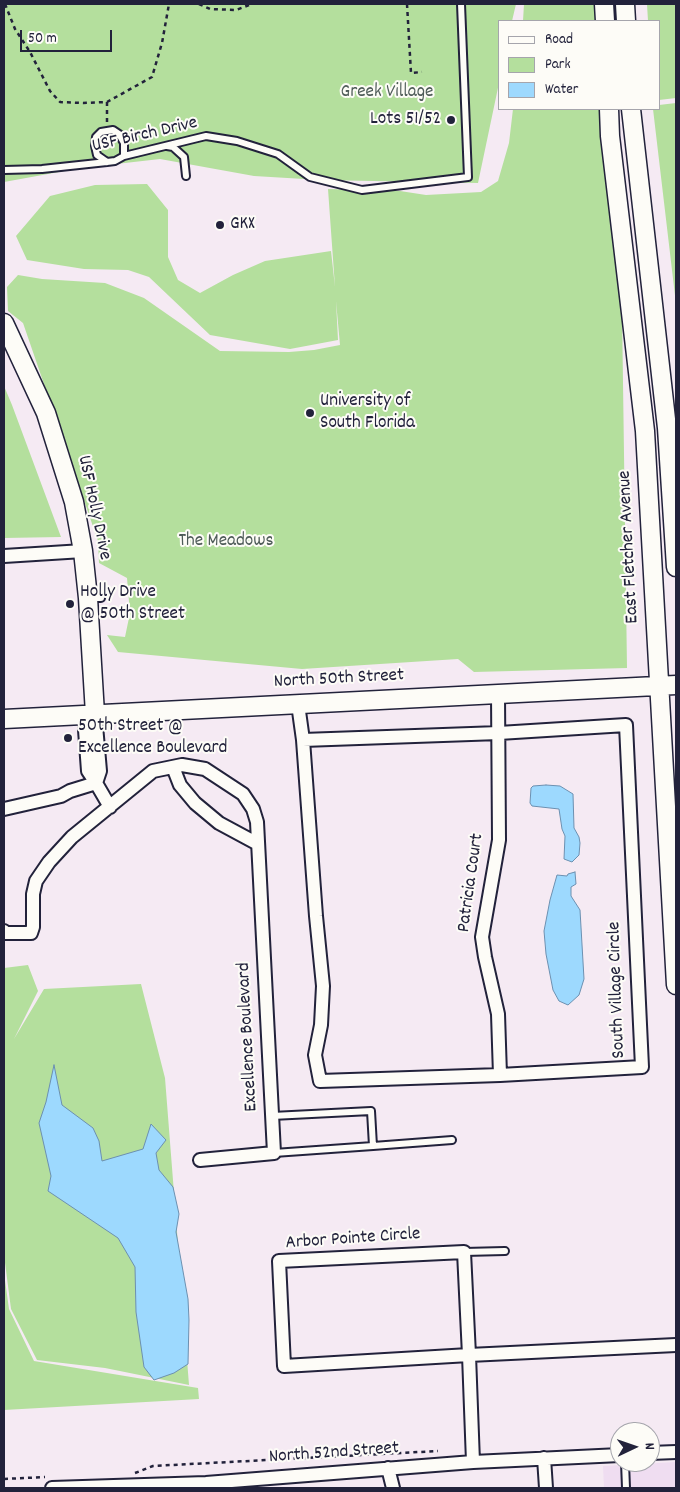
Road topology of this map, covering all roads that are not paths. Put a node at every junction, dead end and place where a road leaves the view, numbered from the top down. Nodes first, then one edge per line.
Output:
1 (461, 4) edge
2 (604, 4) edge
3 (625, 4) edge
4 (605, 20) edge
5 (626, 20) edge
6 (609, 110) edge
7 (631, 110) edge
8 (166, 145) junction
9 (124, 156) junction
10 (106, 162) junction
11 (4, 170) edge
12 (186, 176) dead end
13 (4, 322) edge
14 (83, 551) junction
15 (4, 556) edge
16 (676, 567) edge
17 (668, 686) edge
18 (498, 694) junction
19 (298, 704) junction
20 (96, 714) junction
21 (4, 719) edge
22 (499, 733) junction
23 (303, 740) junction
24 (173, 767) junction
25 (96, 783) junction
26 (110, 807) junction
27 (4, 809) edge
28 (258, 844) junction
29 (4, 931) edge
30 (676, 985) edge
31 (500, 1074) junction
32 (272, 1116) junction
33 (452, 1140) dead end
34 (373, 1146) junction
35 (274, 1153) junction
36 (200, 1160) dead end
37 (505, 1251) dead end
38 (464, 1252) junction
39 (676, 1345) edge
40 (469, 1355) junction
41 (676, 1452) edge
42 (660, 1453) edge
43 (610, 1455) edge
44 (544, 1458) junction
45 (473, 1462) junction
46 (388, 1468) junction
47 (625, 1472) edge
48 (52, 1483) edge
49 (243, 1484) edge
50 (393, 1488) edge
51 (546, 1488) edge
52 (626, 1488) edge

1 - 8 lane, USF Birch Drive
2 - 4 main road
3 - 5 main road
6 - 17 main road, East Fletcher Avenue
7 - 16 main road
8 - 9 lane, USF Birch Drive
8 - 12 lane
9 - 10 lane, USF Birch Drive
9 - 10 lane
10 - 11 lane, USF Birch Drive
13 - 14 main road, USF Holly Drive
14 - 15 street
14 - 20 main road, USF Holly Drive
17 - 18 main road, North 50th Street
17 - 30 main road, East Fletcher Avenue
18 - 19 main road, North 50th Street
18 - 22 street, Patricia Court
19 - 20 main road, North 50th Street
19 - 23 street, South Village Circle
20 - 21 main road, North 50th Street
20 - 25 street
22 - 23 street, South Village Circle
22 - 31 street, Patricia Court
22 - 31 street, South Village Circle
23 - 31 street, South Village Circle
24 - 26 street, Excellence Boulevard
24 - 28 street
24 - 28 street, Excellence Boulevard
25 - 26 street
25 - 27 street
26 - 29 street, Excellence Boulevard
28 - 32 street, Excellence Boulevard
32 - 34 lane
32 - 35 street, Excellence Boulevard
33 - 34 lane
34 - 35 lane
35 - 36 street
37 - 38 lane
38 - 40 street
38 - 40 street, Arbor Pointe Circle
39 - 40 street, Arbor Pointe Circle
40 - 45 street
41 - 42 street
43 - 44 street, North 52nd Street
44 - 45 street, North 52nd Street
44 - 51 street
45 - 46 street, North 52nd Street
46 - 49 street, North 52nd Street
46 - 50 street
47 - 52 lane
48 - 49 street, North 52nd Street

